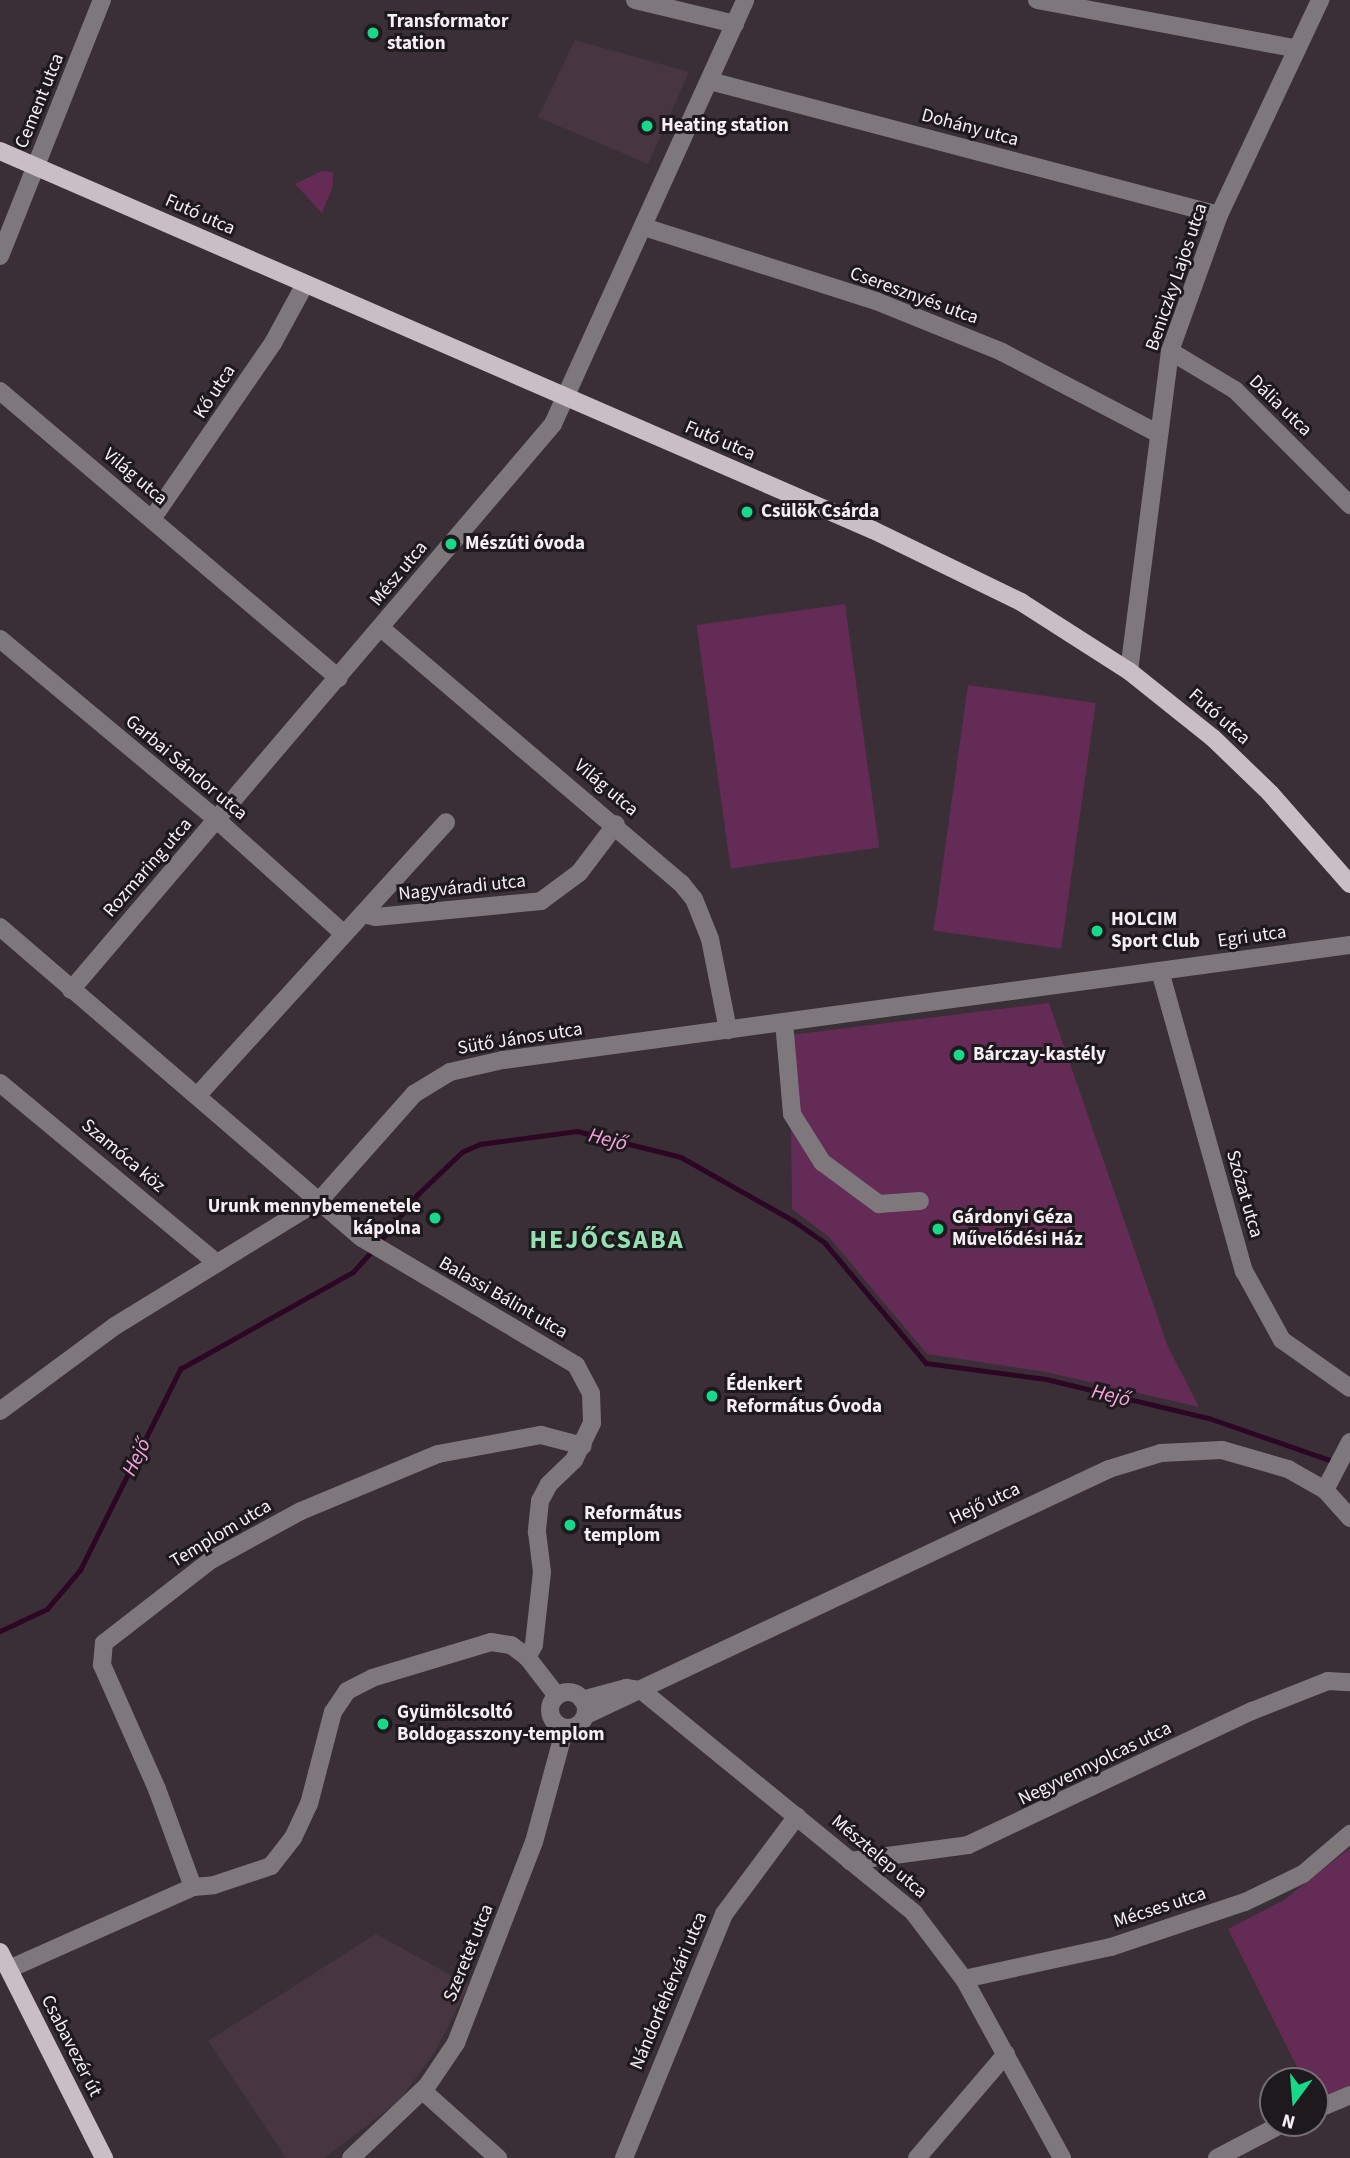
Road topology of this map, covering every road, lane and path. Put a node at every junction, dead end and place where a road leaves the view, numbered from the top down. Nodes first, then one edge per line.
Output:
1 (102, 0) edge
2 (635, 0) edge
3 (745, 0) edge
4 (1037, 0) edge
5 (1320, 0) edge
6 (735, 24) junction
7 (1293, 48) junction
8 (710, 81) junction
9 (0, 150) edge
10 (36, 166) junction
11 (1219, 215) junction
12 (644, 227) junction
13 (4, 234) edge
14 (0, 256) edge
15 (305, 284) junction
16 (1170, 351) junction
17 (0, 391) edge
18 (567, 398) junction
19 (1157, 433) junction
20 (1350, 505) edge
21 (152, 519) junction
22 (381, 628) junction
23 (0, 639) edge
24 (1129, 671) junction
25 (339, 678) junction
26 (216, 820) junction
27 (446, 822) dead end
28 (616, 824) junction
29 (1350, 884) edge
30 (363, 914) junction
31 (0, 927) edge
32 (342, 932) junction
33 (1350, 945) edge
34 (1160, 971) junction
35 (71, 990) junction
36 (784, 1022) junction
37 (727, 1030) junction
38 (0, 1083) edge
39 (197, 1096) junction
40 (320, 1200) junction
41 (920, 1201) dead end
42 (217, 1263) junction
43 (1350, 1388) edge
44 (0, 1411) edge
45 (1350, 1442) edge
46 (583, 1446) junction
47 (1329, 1483) junction
48 (1350, 1518) edge
49 (527, 1657) junction
50 (1350, 1682) edge
51 (641, 1690) junction
52 (556, 1696) junction
53 (584, 1707) junction
54 (565, 1728) junction
55 (797, 1816) junction
56 (1350, 1834) edge
57 (850, 1861) junction
58 (193, 1887) junction
59 (4, 1961) edge
60 (964, 1979) junction
61 (1006, 2054) junction
62 (423, 2091) junction
63 (1350, 2095) edge
64 (1329, 2104) edge
65 (1259, 2136) edge
66 (104, 2158) edge
67 (351, 2158) edge
68 (498, 2158) edge
69 (624, 2158) edge
70 (917, 2158) edge
71 (1062, 2158) edge
72 (1217, 2158) edge

1 - 10 street, Cement utca
2 - 6 street
3 - 6 street, Mész utca
4 - 7 street
5 - 7 street, Beniczky Lajos utca
6 - 8 street, Mész utca
7 - 11 street, Beniczky Lajos utca
8 - 11 street, Dohány utca
8 - 12 street, Mész utca
9 - 10 main road, Futó utca
10 - 13 street, Cement utca
10 - 15 main road, Futó utca
11 - 16 street, Beniczky Lajos utca
12 - 18 street, Mész utca
12 - 19 street, Cseresznyés utca
13 - 14 street, Cement utca
15 - 18 main road, Futó utca
15 - 21 street, Kő utca
16 - 19 street, Beniczky Lajos utca
16 - 20 street, Dália utca
17 - 21 street, Világ utca
18 - 22 street, Mész utca
18 - 24 main road, Futó utca
19 - 24 street, Beniczky Lajos utca
21 - 25 street, Világ utca
22 - 25 street, Mész utca
22 - 28 street, Világ utca
23 - 26 street, Garbai Sándor utca
24 - 29 main road, Futó utca
25 - 26 street, Rozmaring utca
26 - 32 street, Garbai Sándor utca
26 - 35 street, Rozmaring utca
27 - 30 street, Nagyváradi utca
28 - 30 street, Nagyváradi utca
28 - 37 street, Világ utca
30 - 32 street, Nagyváradi utca
31 - 35 street, Balassi Bálint utca
32 - 39 street, Nagyváradi utca
33 - 34 street, Egri utca
34 - 36 street, Sütő János utca
34 - 43 street, Szózat utca
35 - 39 street, Balassi Bálint utca
36 - 37 street, Sütő János utca
36 - 41 street
37 - 40 street, Sütő János utca
38 - 42 street, Szamóca köz
39 - 40 street, Balassi Bálint utca
40 - 42 street, Sütő János utca
40 - 46 street, Balassi Bálint utca
42 - 44 street, Sütő János utca
45 - 47 street
46 - 49 street, Balassi Bálint utca
46 - 58 street, Templom utca
47 - 48 street, Hejő utca
47 - 51 street, Hejő utca
49 - 52 street
49 - 58 street
50 - 57 street, Negyvennyolcas utca
51 - 53 street, Hejő utca
51 - 55 street, Mésztelep utca
52 - 53 street
52 - 54 street
53 - 54 street
54 - 62 street, Szeretet utca
55 - 57 street, Mésztelep utca
55 - 69 street, Nándorfehérvári utca
56 - 60 street, Mécses utca
57 - 60 street, Mésztelep utca
58 - 59 street
59 - 66 main road, Csabavezér út
60 - 61 street, Mésztelep utca
61 - 70 street
61 - 71 street, Mésztelep utca
62 - 67 street, Szeretet utca
62 - 68 street
63 - 64 street
65 - 72 street

